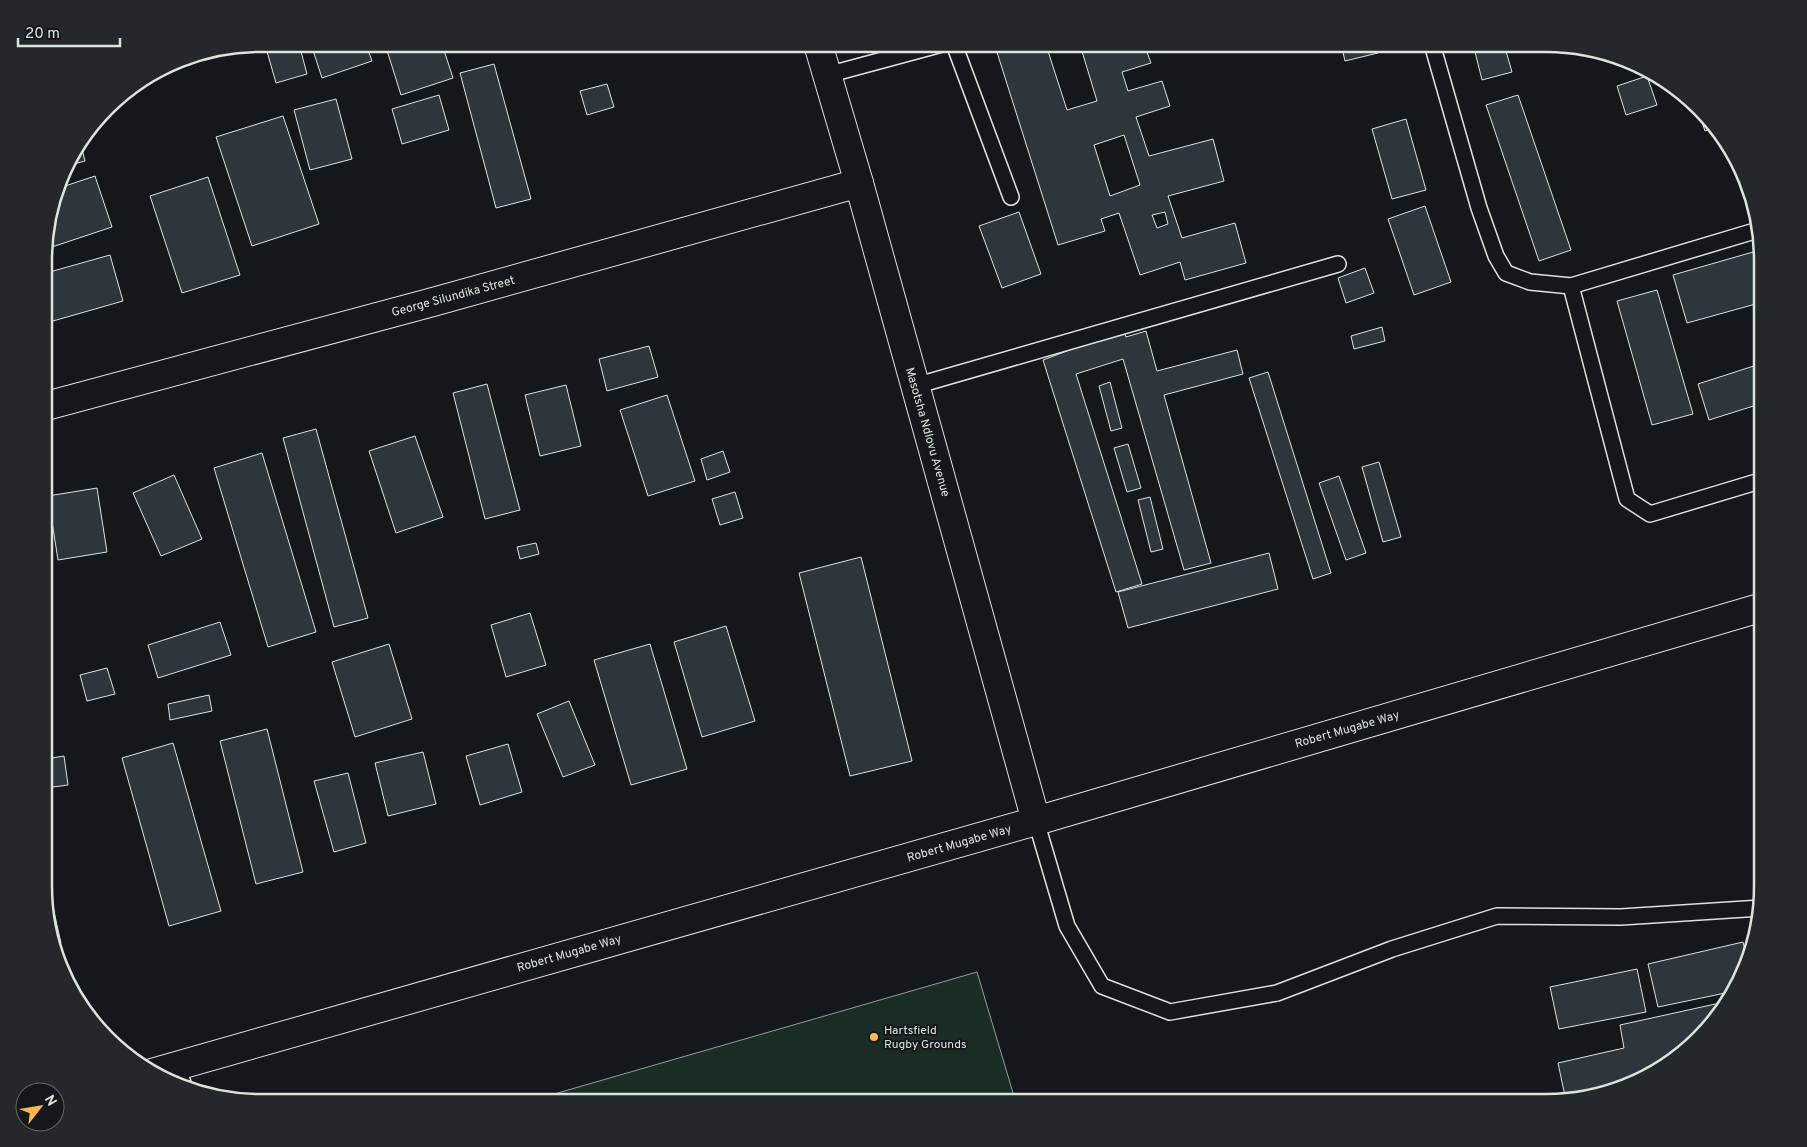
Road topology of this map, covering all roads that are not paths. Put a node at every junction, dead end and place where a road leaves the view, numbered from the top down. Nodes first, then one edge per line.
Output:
1 (820, 52) edge
2 (912, 52) edge
3 (957, 52) edge
4 (1434, 52) edge
5 (827, 75) junction
6 (859, 183) junction
7 (1012, 197) dead end
8 (1752, 232) edge
9 (1338, 264) dead end
10 (1571, 286) junction
11 (915, 386) junction
12 (52, 404) edge
13 (1754, 483) edge
14 (1754, 610) edge
15 (1036, 821) junction
16 (1753, 908) edge
17 (172, 1075) edge

1 - 5 street, Masotsha Ndlovu Avenue
2 - 5 lane
3 - 7 lane
4 - 10 lane
5 - 6 street, Masotsha Ndlovu Avenue
6 - 11 street, Masotsha Ndlovu Avenue
6 - 12 street, George Silundika Street
8 - 10 lane
9 - 11 lane
10 - 13 lane
11 - 15 street, Masotsha Ndlovu Avenue
14 - 15 street, Robert Mugabe Way
15 - 16 lane
15 - 17 street, Robert Mugabe Way

